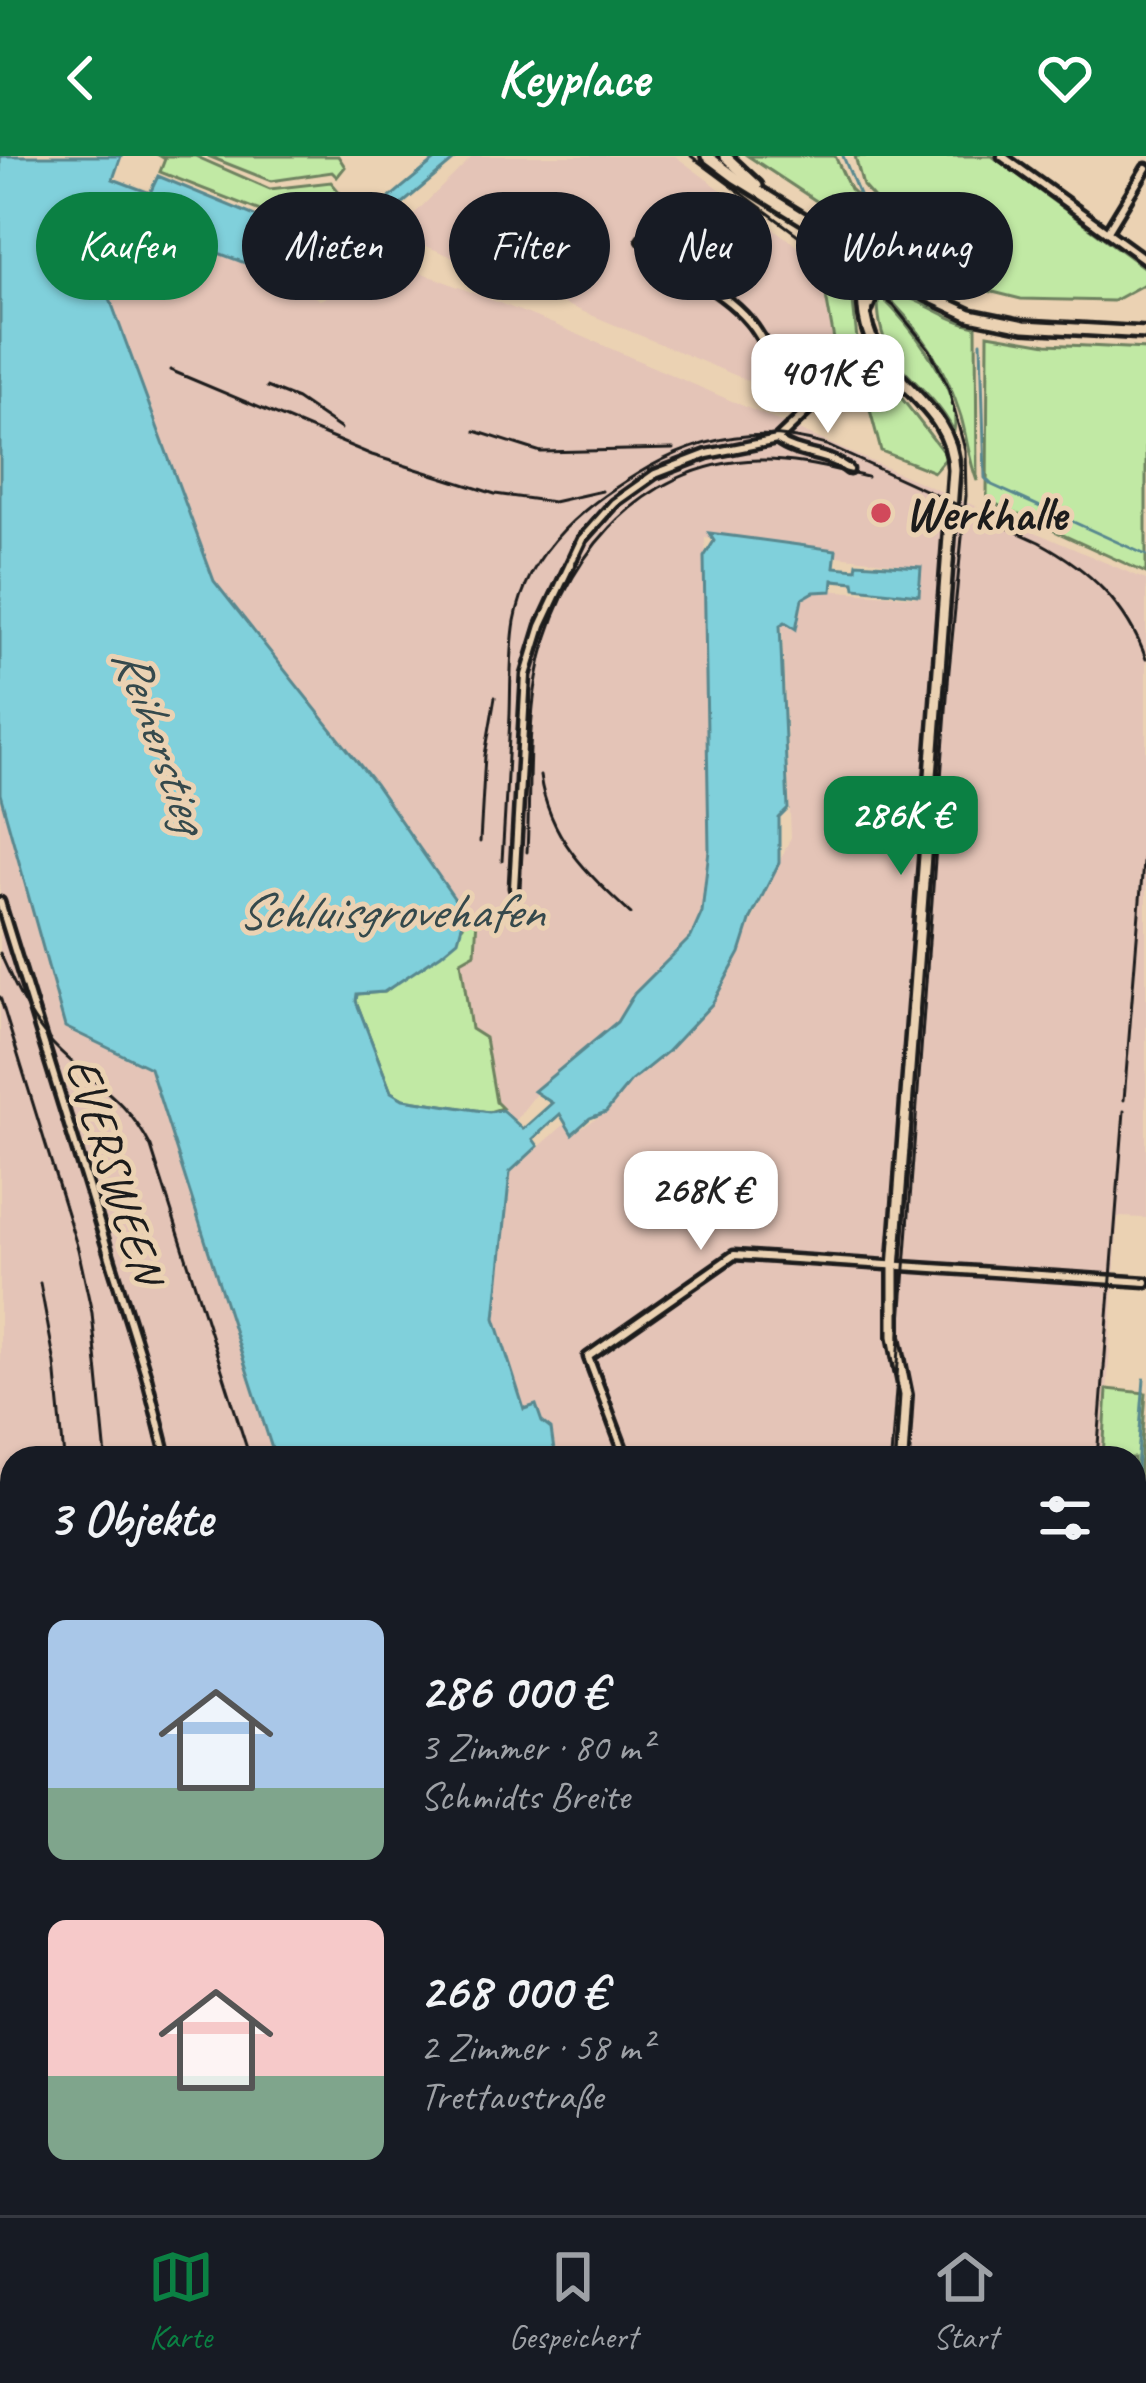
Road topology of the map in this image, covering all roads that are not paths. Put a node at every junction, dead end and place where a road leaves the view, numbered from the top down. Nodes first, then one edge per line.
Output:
1 (707, 156) edge
2 (725, 156) edge
3 (1002, 156) edge
4 (1146, 168) edge
5 (763, 192) edge
6 (764, 192) edge
7 (1106, 232) junction
8 (1146, 260) edge
9 (728, 300) edge
10 (863, 300) edge
11 (870, 300) edge
12 (935, 300) edge
13 (865, 314) junction
14 (1146, 329) edge
15 (886, 369) junction
16 (808, 409) junction
17 (777, 440) junction
18 (849, 470) dead end
19 (514, 888) dead end
20 (0, 902) edge
21 (894, 1268) junction
22 (1146, 1282) edge
23 (164, 1446) edge
24 (621, 1446) edge
25 (903, 1446) edge

1 - 5 main road
2 - 6 main road
3 - 7 street
4 - 7 street
7 - 8 street
9 - 16 street
10 - 13 main road
11 - 13 main road
12 - 14 main road
13 - 15 main road
15 - 16 street
15 - 21 main road
16 - 17 street
17 - 18 street
17 - 19 street
20 - 23 street, EVERSWEEN
21 - 22 street
21 - 24 street
21 - 25 main road

